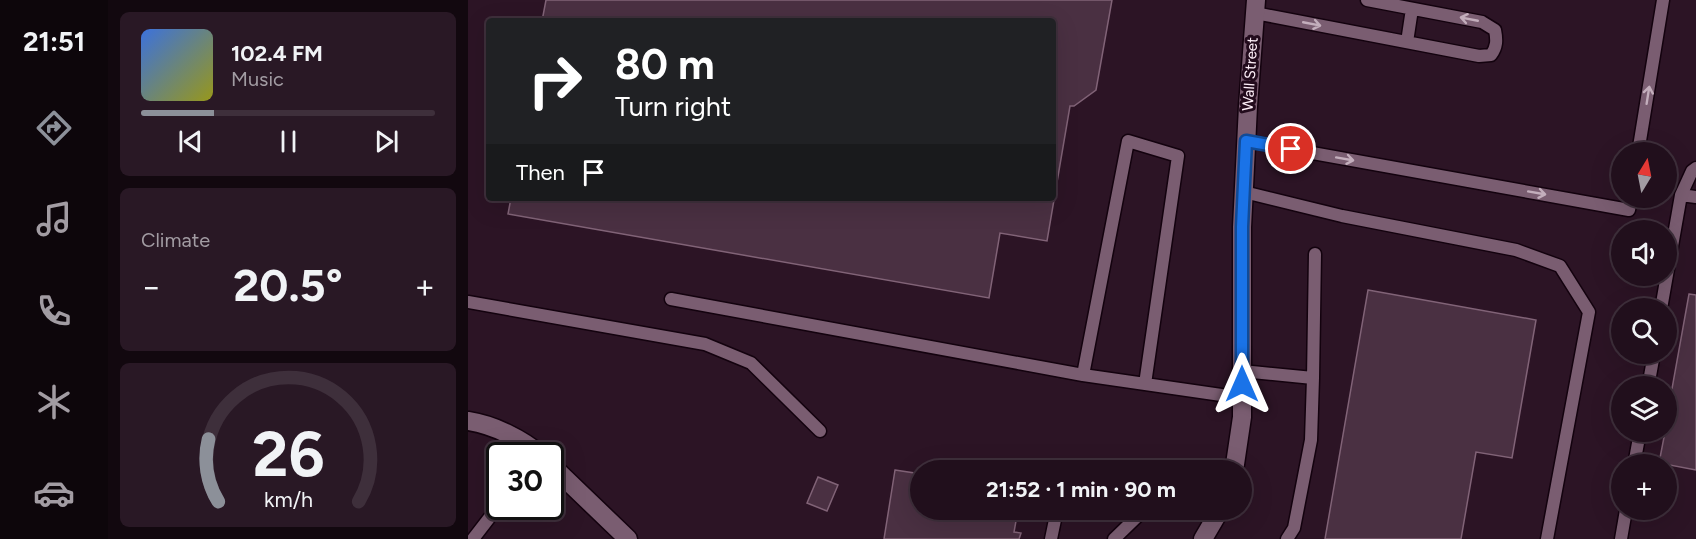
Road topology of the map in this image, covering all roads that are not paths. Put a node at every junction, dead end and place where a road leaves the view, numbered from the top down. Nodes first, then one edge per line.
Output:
1 (1367, 0) edge
2 (1663, 0) edge
3 (1255, 7) edge
4 (1412, 9) junction
5 (1407, 42) junction
6 (1246, 141) junction
7 (1640, 142) edge
8 (1696, 168) edge
9 (1244, 192) junction
10 (1682, 195) junction
11 (1696, 197) edge
12 (1611, 207) edge
13 (1315, 255) dead end
14 (1663, 298) edge
15 (671, 299) dead end
16 (468, 302) edge
17 (1242, 371) junction
18 (1083, 375) junction
19 (1313, 378) junction
20 (1145, 384) junction
21 (1242, 398) junction
22 (468, 421) edge
23 (820, 431) dead end
24 (520, 442) edge
25 (1236, 460) edge
26 (564, 477) edge
27 (488, 520) edge
28 (1055, 520) edge
29 (1134, 520) edge
30 (1214, 520) edge
31 (1624, 520) edge
32 (473, 539) edge
33 (628, 539) edge
34 (1051, 539) edge
35 (1114, 539) edge
36 (1203, 539) edge
37 (1287, 539) edge
38 (1547, 539) edge
39 (1621, 539) edge

1 - 4 lane
7 -> 2 lane
3 -> 5 lane
3 - 6 street, Wall Street
4 - 5 lane
5 -> 4 lane
6 - 9 street, Wall Street
6 -> 12 lane
8 - 10 lane
9 - 17 street, Wall Street
9 - 38 lane
10 - 11 lane
10 - 14 lane
13 - 19 lane
15 - 18 lane
16 - 23 lane
17 - 19 lane
17 - 21 street, Wall Street
18 - 20 lane
18 - 20 lane
19 - 37 lane
20 - 21 lane
21 - 25 street, Wall Street
22 - 24 street
26 - 33 street
27 - 32 lane
28 - 34 lane
29 - 35 lane
30 - 36 street
31 - 39 lane

